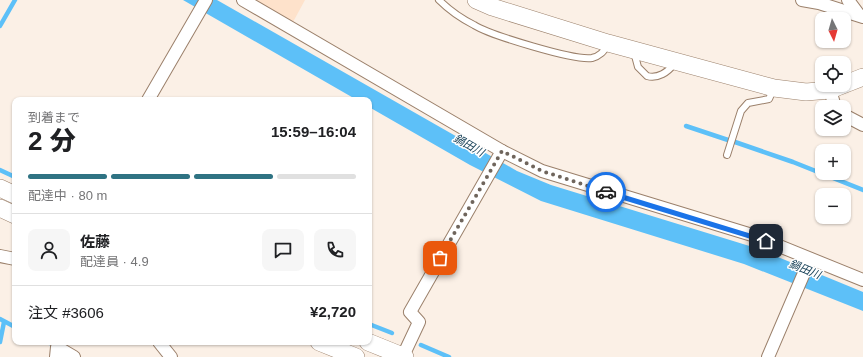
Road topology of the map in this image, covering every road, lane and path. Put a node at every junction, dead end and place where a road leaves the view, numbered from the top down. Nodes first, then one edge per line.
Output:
1 (206, 0) edge
2 (243, 0) edge
3 (439, 0) edge
4 (476, 0) edge
5 (802, 0) edge
6 (848, 0) edge
7 (861, 16) edge
8 (608, 43) junction
9 (863, 77) edge
10 (851, 82) edge
11 (774, 88) junction
12 (815, 91) edge
13 (150, 97) edge
14 (851, 119) edge
15 (863, 125) edge
16 (500, 154) junction
17 (727, 155) dead end
18 (0, 188) edge
19 (12, 194) edge
20 (0, 208) edge
21 (12, 214) edge
22 (0, 256) edge
23 (12, 258) edge
24 (808, 262) junction
25 (863, 280) edge
26 (372, 344) edge
27 (161, 345) edge
28 (326, 345) edge
29 (56, 357) edge
30 (74, 357) edge
31 (171, 357) edge
32 (356, 357) edge
33 (404, 357) edge
34 (768, 357) edge

1 - 13 street
2 - 16 street
3 - 8 lane
4 - 8 street
5 - 7 street
6 - 7 street
8 - 11 street
9 - 10 street
11 - 12 street
11 - 17 lane
14 - 15 street
16 - 24 street
16 - 33 street
18 - 19 street
20 - 21 street
22 - 23 street
24 - 25 street
24 - 34 street
26 - 33 street
27 - 31 street
28 - 32 street
29 - 30 street

